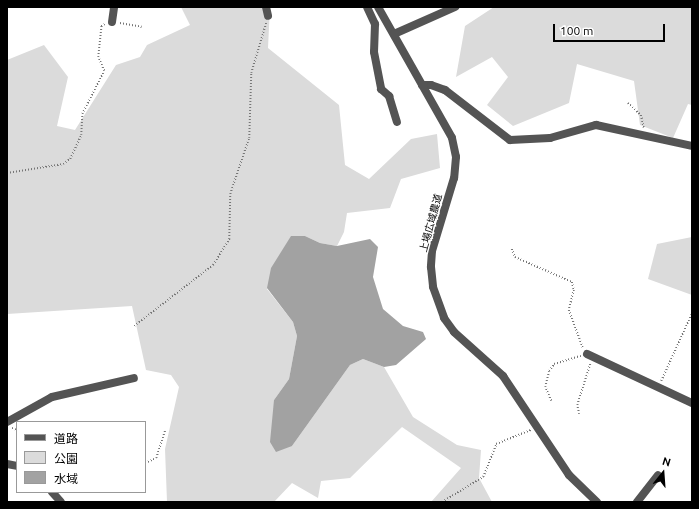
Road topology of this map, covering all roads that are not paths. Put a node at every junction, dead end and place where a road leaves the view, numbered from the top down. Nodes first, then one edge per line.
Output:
1 (114, 7) edge
2 (266, 7) edge
3 (367, 7) edge
4 (378, 7) edge
5 (456, 7) edge
6 (268, 16) road end
7 (112, 22) road end
8 (394, 34) junction
9 (422, 85) junction
10 (397, 122) dead end
11 (692, 146) edge
12 (591, 355) road end
13 (134, 378) dead end
14 (692, 403) edge
15 (7, 422) edge
16 (658, 475) dead end
17 (53, 493) edge
18 (61, 502) edge
19 (597, 502) edge
20 (637, 502) edge

1 - 7 street
2 - 6 street
3 - 10 street
4 - 8 street, 上場広域農道
5 - 8 street
8 - 9 street, 上場広域農道
9 - 11 street
9 - 19 street, 上場広域農道
12 - 14 street
13 - 15 street
16 - 20 street
17 - 18 street

